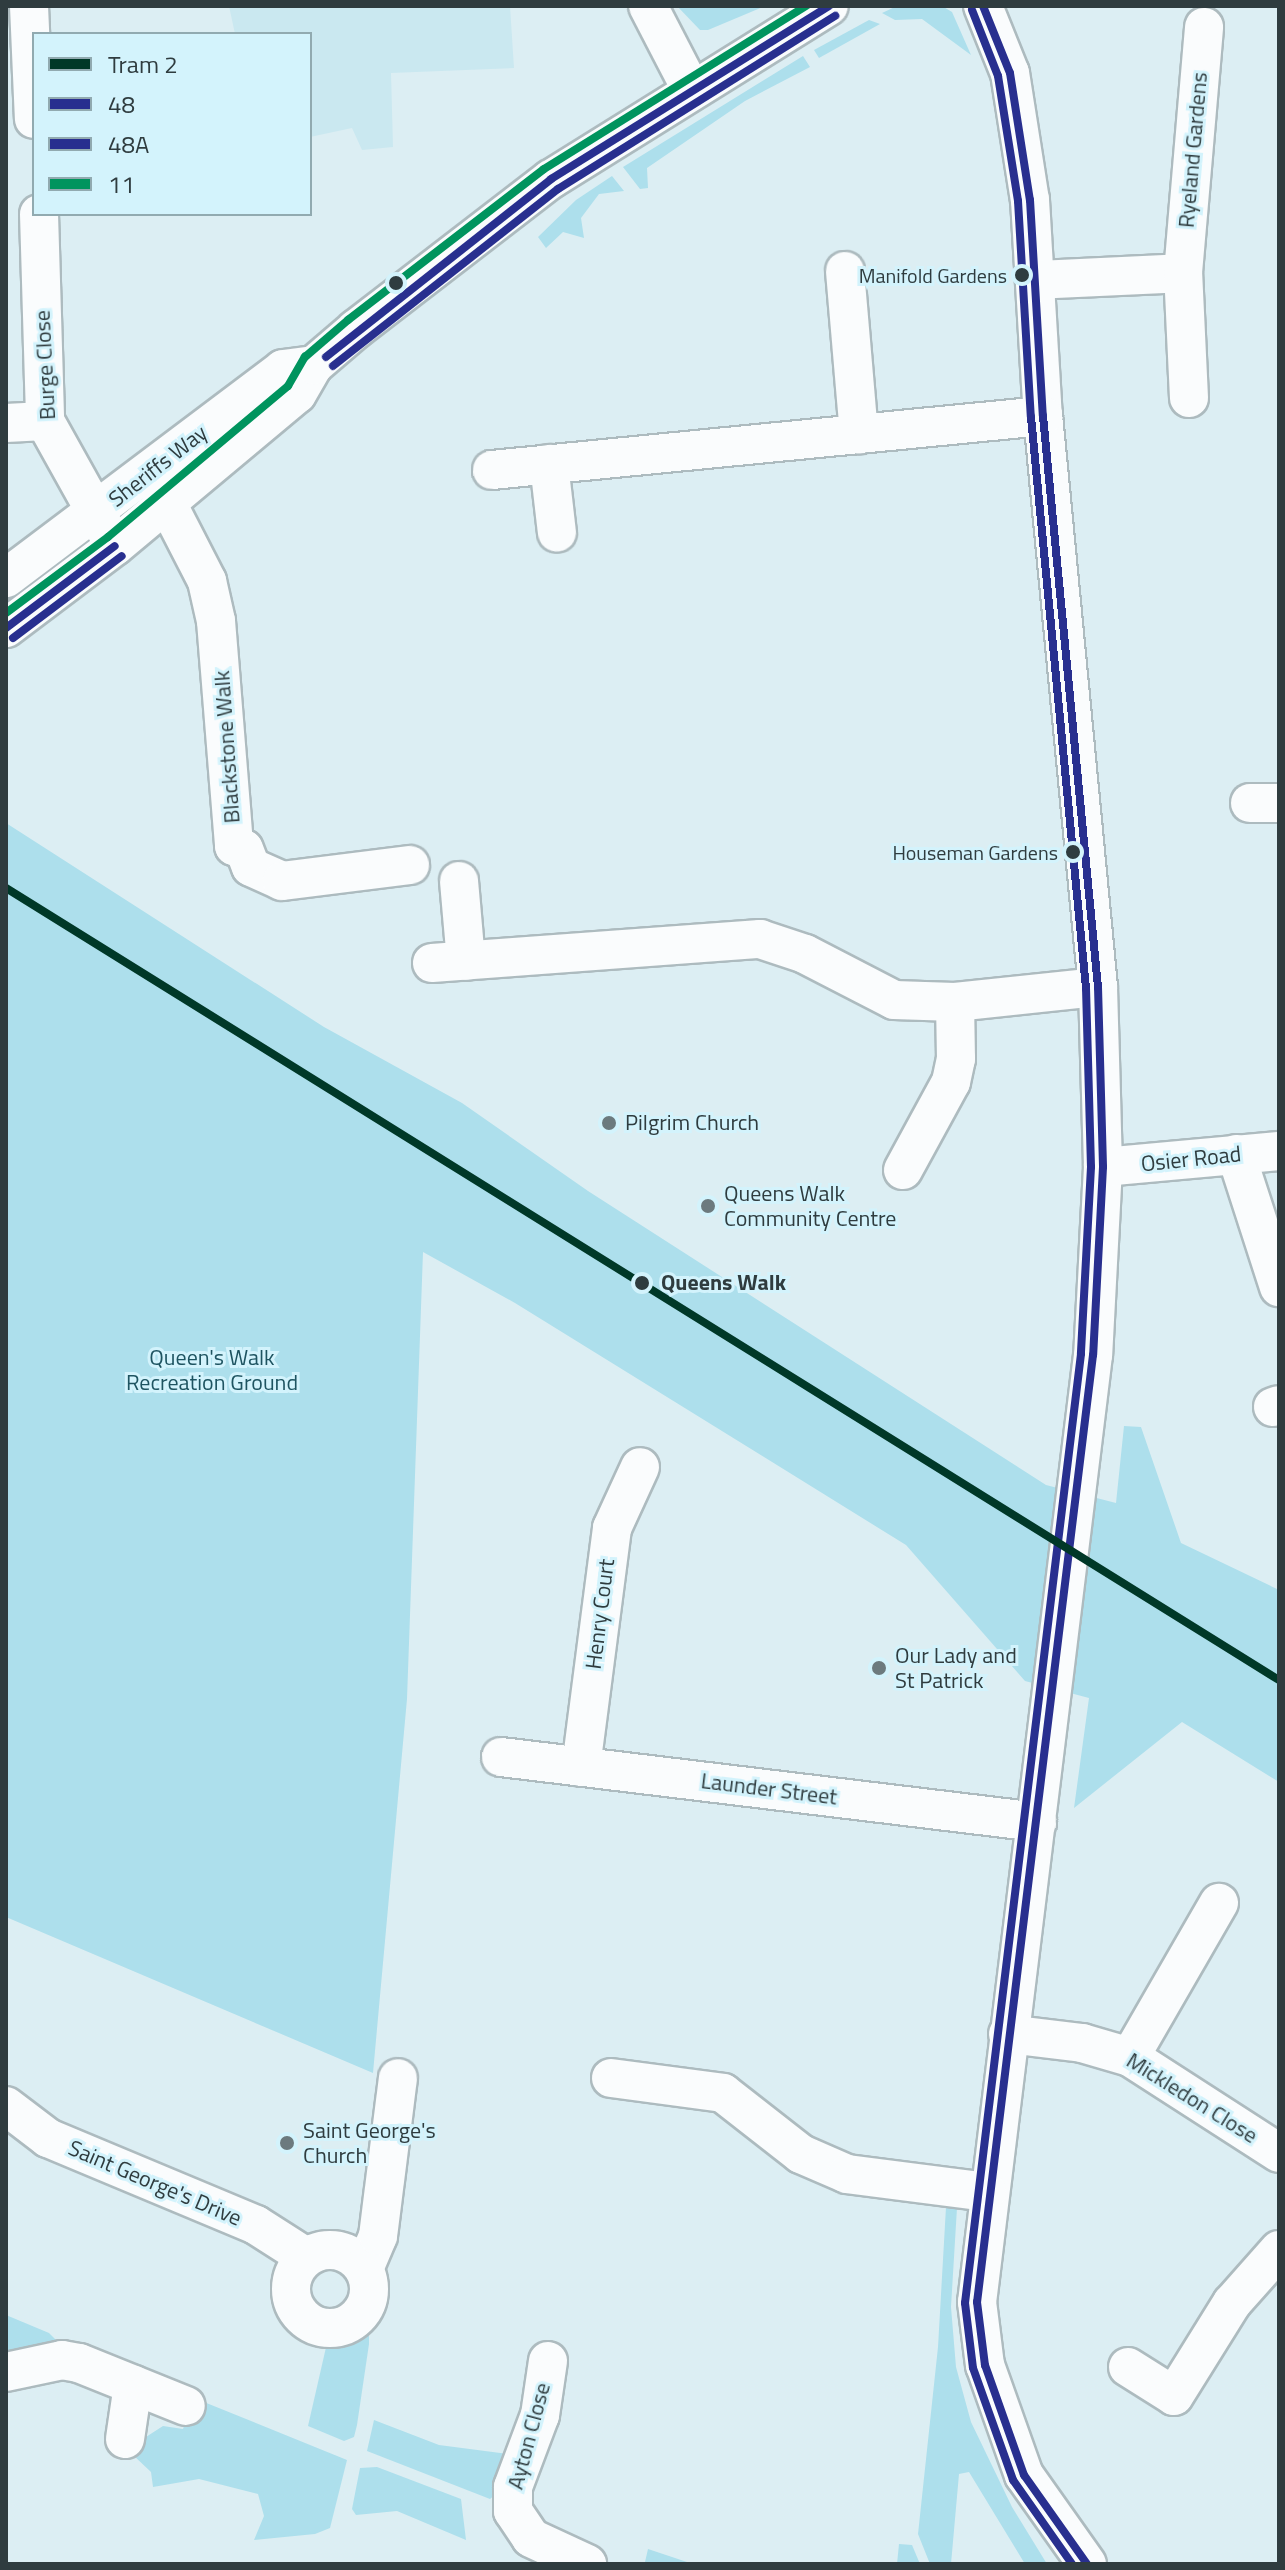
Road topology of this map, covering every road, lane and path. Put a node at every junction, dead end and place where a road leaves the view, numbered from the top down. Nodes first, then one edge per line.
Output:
1 (29, 6) edge
2 (648, 6) edge
3 (829, 6) edge
4 (983, 6) edge
5 (1204, 27) dead end
6 (691, 89) junction
7 (23, 100) edge
8 (39, 216) edge
9 (845, 271) dead end
10 (1183, 273) junction
11 (1036, 280) junction
12 (1189, 398) dead end
13 (1043, 416) junction
14 (45, 421) junction
15 (6, 423) edge
16 (859, 434) junction
17 (549, 464) junction
18 (492, 470) dead end
19 (159, 486) junction
20 (105, 530) junction
21 (557, 533) dead end
22 (6, 578) edge
23 (6, 628) edge
24 (410, 865) dead end
25 (459, 881) dead end
26 (1098, 987) junction
27 (955, 1002) junction
28 (1279, 1151) edge
29 (1236, 1154) junction
30 (1103, 1167) junction
31 (903, 1170) dead end
32 (1279, 1287) edge
33 (640, 1467) dead end
34 (501, 1757) dead end
35 (581, 1767) junction
36 (1037, 1822) junction
37 (1219, 1903) dead end
38 (1008, 2034) junction
39 (1130, 2057) junction
40 (398, 2078) dead end
41 (611, 2078) dead end
42 (6, 2106) edge
43 (1279, 2153) edge
44 (987, 2192) junction
45 (1279, 2250) edge
46 (306, 2257) junction
47 (364, 2269) junction
48 (548, 2361) dead end
49 (1128, 2367) dead end
50 (6, 2372) edge
51 (133, 2385) junction
52 (186, 2406) dead end
53 (125, 2439) dead end
54 (587, 2564) edge
55 (1087, 2564) edge

1 - 7 street
2 - 6 street
3 - 6 street, Sheriffs Way
4 - 11 street
5 - 10 street, Ryeland Gardens
6 - 19 street, Sheriffs Way
8 - 14 street, Burge Close
9 - 16 street
10 - 11 street
10 - 12 street, Ryeland Gardens
11 - 13 street
13 - 16 street
13 - 26 street
14 - 15 street
14 - 20 street, Burge Close
16 - 17 street
17 - 18 street
17 - 21 street
19 - 20 street, Sheriffs Way
19 - 24 street, Blackstone Walk
20 - 22 street, Sheriffs Way
20 - 23 street, Sheriffs Way
25 - 27 street
26 - 27 street
26 - 30 street
27 - 31 street
28 - 29 street, Osier Road
29 - 30 street, Osier Road
29 - 32 street
30 - 36 street
33 - 35 street, Henry Court
34 - 35 street, Launder Street
35 - 36 street, Launder Street
36 - 38 street
37 - 39 street
38 - 39 street, Mickledon Close
38 - 44 street
39 - 43 street, Mickledon Close
40 - 47 street
41 - 44 street
42 - 46 street, Saint George's Drive
44 - 55 street
45 - 49 street
46 - 47 street
46 - 47 street
48 - 54 street, Ayton Close
50 - 51 street
51 - 52 street
51 - 53 street

